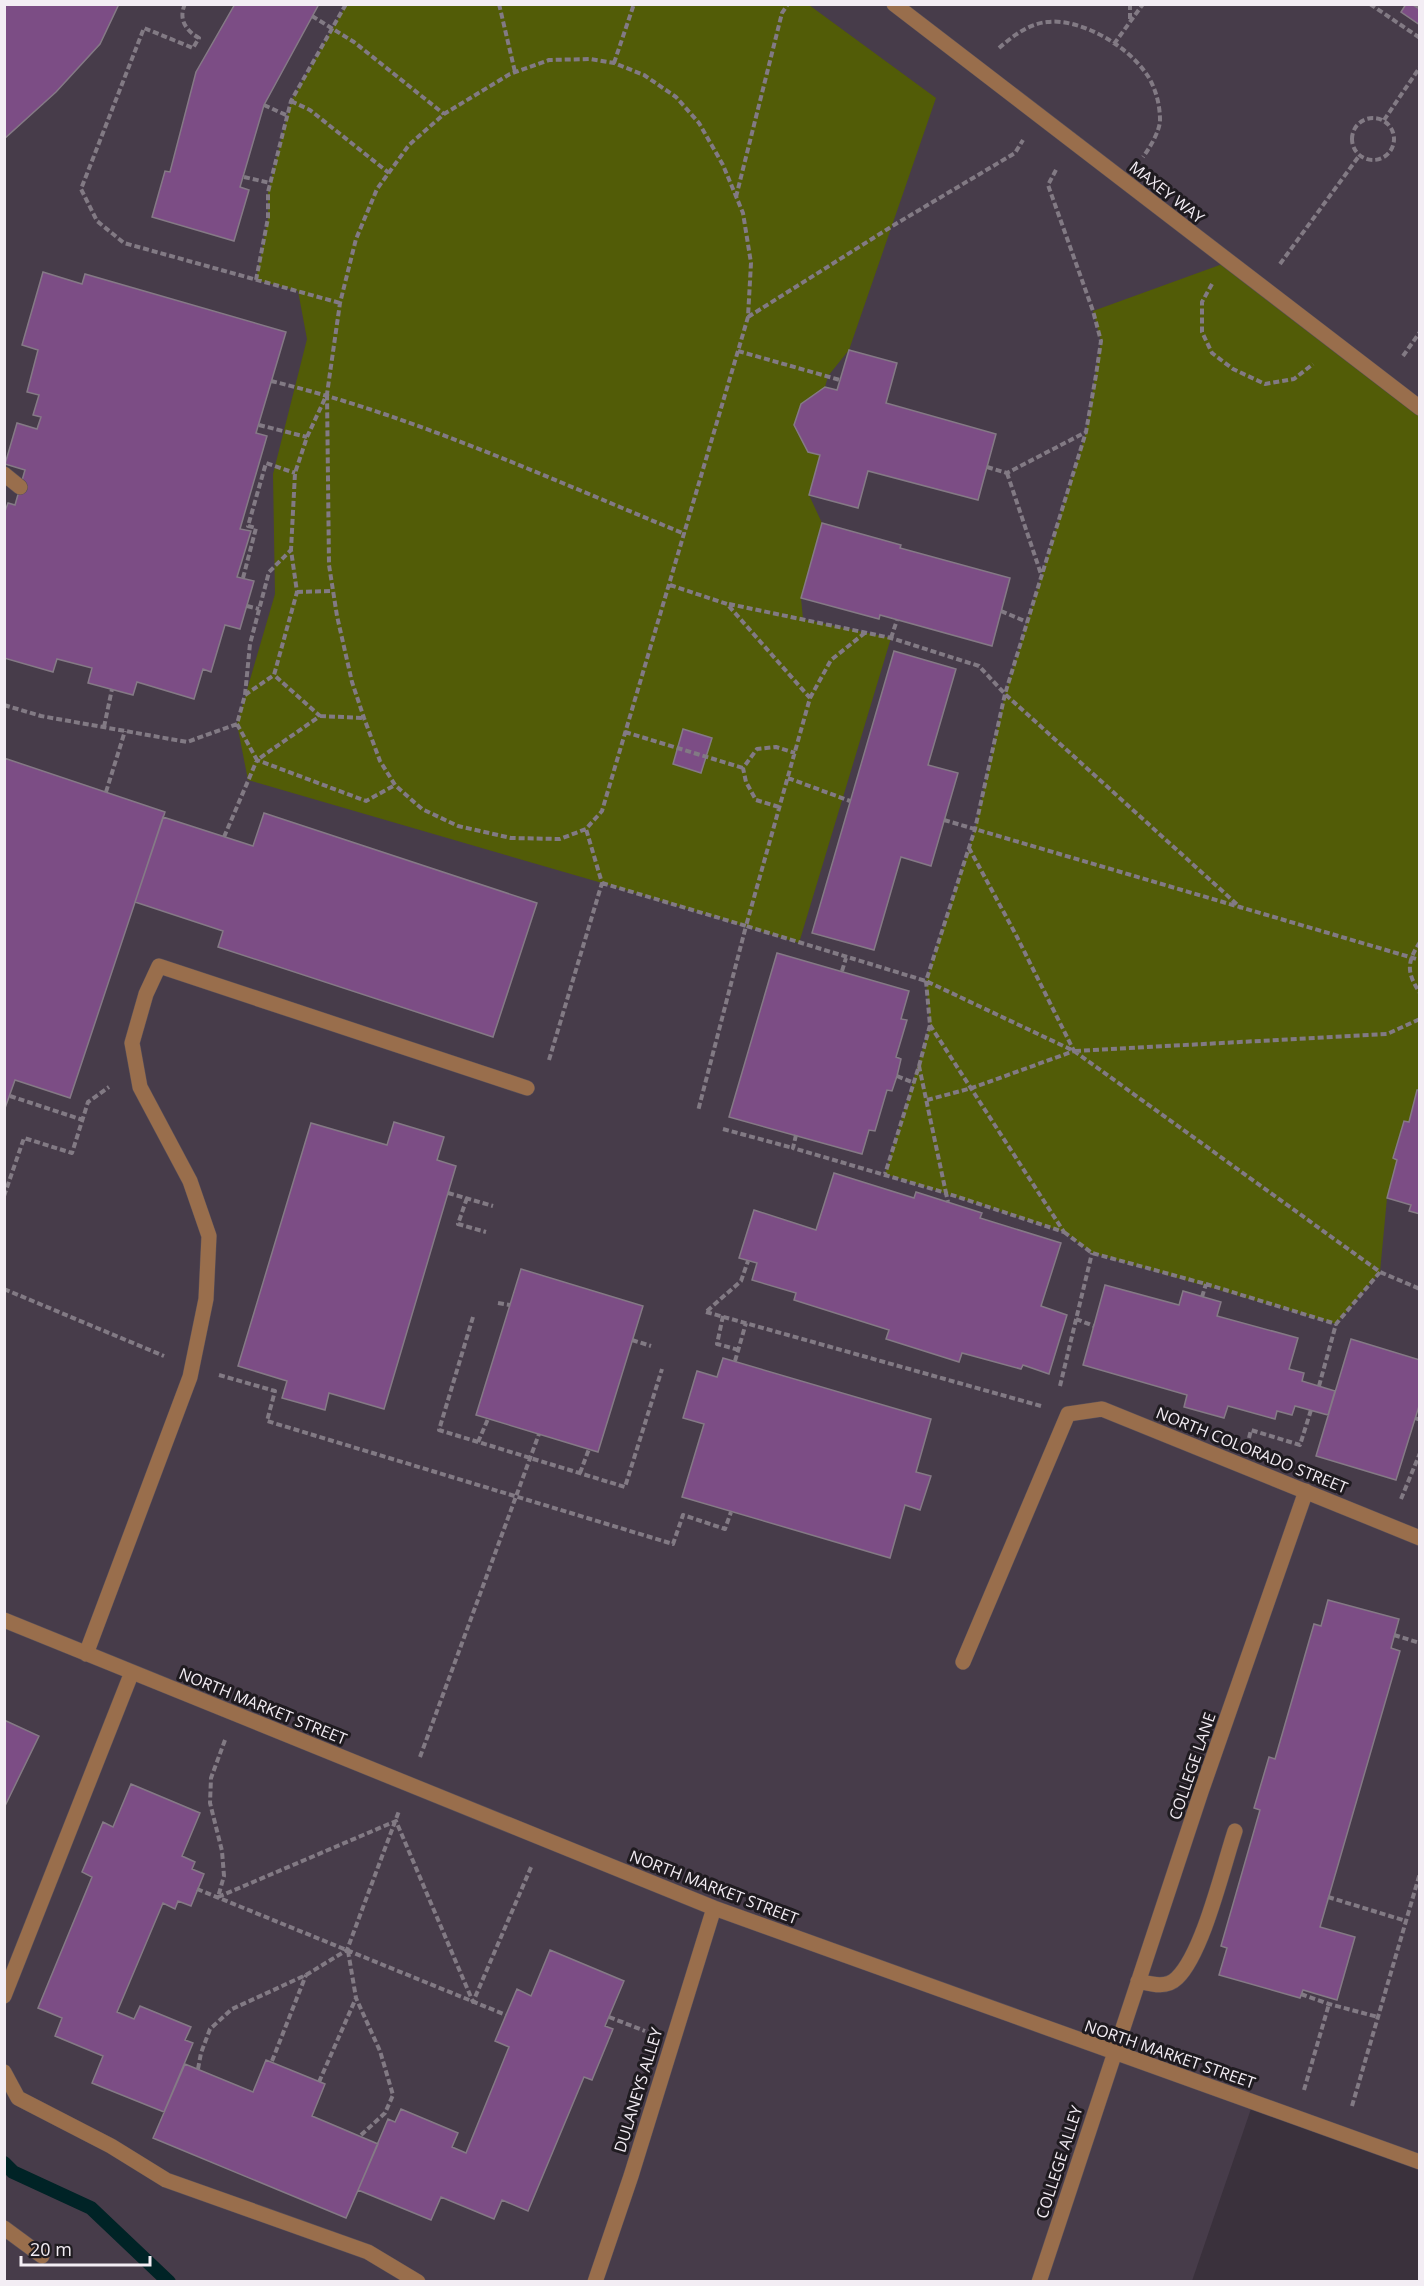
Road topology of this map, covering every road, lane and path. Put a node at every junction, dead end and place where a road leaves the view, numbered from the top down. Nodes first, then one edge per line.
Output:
1 (185, 4) edge
2 (346, 4) edge
3 (499, 4) edge
4 (634, 4) edge
5 (788, 4) edge
6 (894, 4) edge
7 (1130, 4) edge
8 (1143, 4) edge
9 (1370, 4) edge
10 (1414, 4) edge
11 (1419, 8) edge
12 (312, 16) dead end
13 (1130, 22) junction
14 (332, 29) junction
15 (1419, 38) edge
16 (1114, 44) junction
17 (614, 63) junction
18 (1419, 67) edge
19 (980, 71) junction
20 (515, 72) junction
21 (291, 100) junction
22 (264, 105) dead end
23 (444, 114) junction
24 (1036, 114) junction
25 (286, 115) junction
26 (1384, 120) junction
27 (1072, 141) junction
28 (1359, 156) junction
29 (389, 173) junction
30 (244, 177) dead end
31 (1125, 182) junction
32 (270, 183) junction
33 (736, 198) junction
34 (1214, 279) dead end
35 (255, 280) junction
36 (1263, 288) junction
37 (340, 303) junction
38 (748, 317) junction
39 (738, 351) junction
40 (1312, 366) dead end
41 (840, 380) dead end
42 (271, 381) dead end
43 (327, 394) junction
44 (1419, 408) edge
45 (259, 425) dead end
46 (1086, 432) junction
47 (308, 437) junction
48 (987, 467) dead end
49 (295, 473) junction
50 (1006, 473) junction
51 (4, 474) edge
52 (20, 487) dead end
53 (685, 534) junction
54 (291, 550) junction
55 (1042, 577) junction
56 (243, 578) dead end
57 (669, 585) junction
58 (333, 591) junction
59 (297, 592) junction
60 (727, 604) junction
61 (247, 606) dead end
62 (259, 609) junction
63 (1001, 611) dead end
64 (897, 620) dead end
65 (1027, 622) junction
66 (866, 632) junction
67 (891, 638) junction
68 (274, 675) junction
69 (112, 689) dead end
70 (1005, 694) junction
71 (245, 695) junction
72 (810, 698) junction
73 (4, 705) edge
74 (320, 716) junction
75 (364, 718) junction
76 (237, 724) junction
77 (104, 727) junction
78 (125, 731) junction
79 (625, 732) junction
80 (795, 753) junction
81 (257, 760) junction
82 (743, 768) junction
83 (788, 778) junction
84 (395, 785) junction
85 (106, 792) dead end
86 (850, 801) dead end
87 (779, 807) junction
88 (944, 820) dead end
89 (586, 829) junction
90 (975, 829) junction
91 (224, 837) dead end
92 (969, 848) junction
93 (602, 883) junction
94 (1241, 908) junction
95 (746, 926) junction
96 (1419, 942) edge
97 (1410, 957) junction
98 (846, 958) junction
99 (1419, 960) edge
100 (842, 971) dead end
101 (926, 981) junction
102 (1419, 993) edge
103 (1419, 1019) edge
104 (930, 1025) junction
105 (1074, 1051) junction
106 (549, 1060) dead end
107 (919, 1066) junction
108 (897, 1076) dead end
109 (914, 1083) junction
110 (527, 1088) dead end
111 (972, 1088) junction
112 (10, 1096) dead end
113 (927, 1100) junction
114 (86, 1111) dead end
115 (698, 1111) dead end
116 (83, 1120) junction
117 (723, 1129) dead end
118 (796, 1135) dead end
119 (793, 1148) junction
120 (885, 1174) junction
121 (448, 1193) dead end
122 (946, 1193) junction
123 (4, 1196) edge
124 (467, 1198) junction
125 (948, 1202) dead end
126 (493, 1206) dead end
127 (486, 1232) dead end
128 (1064, 1232) junction
129 (1092, 1252) junction
130 (748, 1261) dead end
131 (1380, 1272) junction
132 (1206, 1284) junction
133 (4, 1289) edge
134 (1419, 1289) edge
135 (1202, 1297) dead end
136 (498, 1303) dead end
137 (510, 1305) dead end
138 (723, 1316) junction
139 (473, 1317) dead end
140 (1076, 1319) junction
141 (746, 1323) junction
142 (1336, 1324) junction
143 (1094, 1326) dead end
144 (632, 1340) dead end
145 (651, 1346) dead end
146 (739, 1350) junction
147 (735, 1361) dead end
148 (192, 1368) junction
149 (662, 1369) dead end
150 (1319, 1386) dead end
151 (1311, 1410) dead end
152 (1061, 1412) junction
153 (488, 1419) dead end
154 (1251, 1431) dead end
155 (539, 1434) dead end
156 (478, 1442) junction
157 (589, 1449) dead end
158 (1419, 1453) edge
159 (530, 1458) junction
160 (1418, 1460) edge
161 (580, 1473) junction
162 (1306, 1491) junction
163 (516, 1497) junction
164 (731, 1512) dead end
165 (1390, 1526) junction
166 (1419, 1538) edge
167 (4, 1620) edge
168 (1394, 1635) dead end
169 (1419, 1643) edge
170 (86, 1654) junction
171 (963, 1662) dead end
172 (132, 1672) junction
173 (236, 1715) junction
174 (427, 1737) dead end
175 (409, 1785) junction
176 (396, 1821) junction
177 (1234, 1831) dead end
178 (543, 1840) junction
179 (1419, 1874) edge
180 (197, 1889) dead end
181 (218, 1897) junction
182 (1328, 1897) dead end
183 (714, 1908) junction
184 (1406, 1922) junction
185 (347, 1950) junction
186 (306, 1975) junction
187 (1138, 1980) junction
188 (1301, 1994) dead end
189 (4, 1996) edge
190 (356, 1998) junction
191 (473, 2002) junction
192 (1329, 2004) junction
193 (506, 2016) dead end
194 (1378, 2017) junction
195 (1114, 2054) junction
196 (272, 2061) dead end
197 (198, 2069) dead end
198 (4, 2073) edge
199 (319, 2082) dead end
200 (1296, 2118) junction
201 (1344, 2135) junction
202 (360, 2136) dead end
203 (1419, 2162) edge
204 (4, 2228) edge
205 (42, 2256) dead end
206 (418, 2282) edge
207 (595, 2282) edge
208 (1039, 2282) edge

1 - 35 path
2 - 14 path
3 - 20 path
4 - 17 path
5 - 33 path
6 - 19 street, MAXEY WAY
7 - 13 path
8 - 13 path
9 - 15 path
10 - 11 path
12 - 14 path
13 - 16 path
14 - 21 path
14 - 23 path
16 - 19 path
16 - 31 path
17 - 20 path
17 - 33 path
18 - 26 path
19 - 24 street, MAXEY WAY
20 - 23 path
21 - 25 path
21 - 29 path
22 - 25 path
23 - 29 path
24 - 27 street, MAXEY WAY
24 - 38 path
25 - 32 path
26 - 28 path
26 - 28 path
27 - 31 street, MAXEY WAY
27 - 46 path
28 - 36 path
29 - 37 path
30 - 32 path
31 - 36 street, MAXEY WAY
32 - 35 path
33 - 38 path
34 - 40 path
35 - 37 path
36 - 44 street, MAXEY WAY
37 - 43 path
38 - 39 path
39 - 41 path
39 - 53 path
42 - 43 path
43 - 47 path
43 - 53 path
43 - 58 path
45 - 47 path
46 - 50 path
46 - 55 path
47 - 49 path
48 - 50 path
49 - 54 path
49 - 56 path
50 - 55 path
51 - 52 street
53 - 57 path
54 - 59 path
54 - 62 path
55 - 65 path
57 - 60 path
57 - 79 path
58 - 59 path
58 - 75 path
59 - 68 path
60 - 66 path
60 - 72 path
61 - 62 path
62 - 71 path
63 - 65 path
64 - 67 path
65 - 70 path
66 - 67 path
66 - 72 path
67 - 70 path
68 - 71 path
68 - 74 path
69 - 77 path
70 - 90 path
70 - 94 path
71 - 76 path
72 - 80 path
73 - 77 path
74 - 75 path
74 - 81 path
75 - 84 path
76 - 78 path
76 - 81 path
77 - 78 path
78 - 85 path
79 - 82 path
79 - 89 path
80 - 82 path
80 - 83 path
81 - 84 path
81 - 91 path
82 - 87 path
83 - 86 path
83 - 87 path
84 - 89 path
87 - 95 path
88 - 90 path
89 - 93 path
90 - 92 path
90 - 94 path
92 - 101 path
92 - 105 path
93 - 95 path
93 - 106 path
94 - 97 path
95 - 98 path
95 - 115 path
96 - 97 path
97 - 99 path
97 - 102 path
98 - 100 path
98 - 101 path
101 - 104 path
101 - 105 path
103 - 105 path
104 - 107 path
104 - 111 path
105 - 111 path
105 - 131 path
107 - 109 path
107 - 113 path
108 - 109 path
109 - 120 path
110 - 148 street
111 - 113 path
111 - 128 path
112 - 116 path
113 - 122 path
114 - 116 path
116 - 123 path
117 - 119 path
118 - 119 path
119 - 120 path
120 - 122 path
121 - 124 path
122 - 125 path
122 - 128 path
124 - 126 path
124 - 127 path
128 - 129 path
129 - 132 path
129 - 140 path
130 - 138 path
131 - 134 path
131 - 142 path
132 - 135 path
132 - 142 path
133 - 148 path
136 - 137 path
138 - 141 path
138 - 146 path
139 - 156 path
140 - 143 path
140 - 152 path
141 - 146 path
141 - 152 path
142 - 150 path
144 - 145 path
146 - 147 path
148 - 163 path
148 - 170 street
149 - 161 path
151 - 154 path
152 - 162 street, NORTH COLORADO STREET
152 - 171 street
153 - 156 path
155 - 159 path
156 - 159 path
157 - 161 path
158 - 160 path
159 - 161 path
159 - 163 path
160 - 165 path
162 - 165 street, NORTH COLORADO STREET
162 - 187 street, COLLEGE LANE
163 - 164 path
163 - 174 path
165 - 166 street, NORTH COLORADO STREET
167 - 170 street, NORTH MARKET STREET
168 - 169 path
170 - 172 street, NORTH MARKET STREET
172 - 173 street, NORTH MARKET STREET
172 - 189 street
173 - 175 street, NORTH MARKET STREET
173 - 181 path
175 - 176 path
175 - 178 street, NORTH MARKET STREET
176 - 181 path
176 - 185 path
176 - 191 path
177 - 187 street
178 - 183 street, NORTH MARKET STREET
178 - 191 path
179 - 184 path
180 - 181 path
181 - 185 path
182 - 184 path
183 - 195 street, NORTH MARKET STREET
183 - 207 street, DULANEYS ALLEY
184 - 194 path
185 - 186 path
185 - 190 path
185 - 191 path
186 - 196 path
186 - 197 path
187 - 195 street, COLLEGE LANE
188 - 192 path
190 - 199 path
190 - 202 path
191 - 193 path
192 - 194 path
192 - 200 path
194 - 201 path
195 - 200 street, NORTH MARKET STREET
195 - 208 street, COLLEGE ALLEY
198 - 206 street
200 - 201 street, NORTH MARKET STREET
201 - 203 street, NORTH MARKET STREET
204 - 205 street

